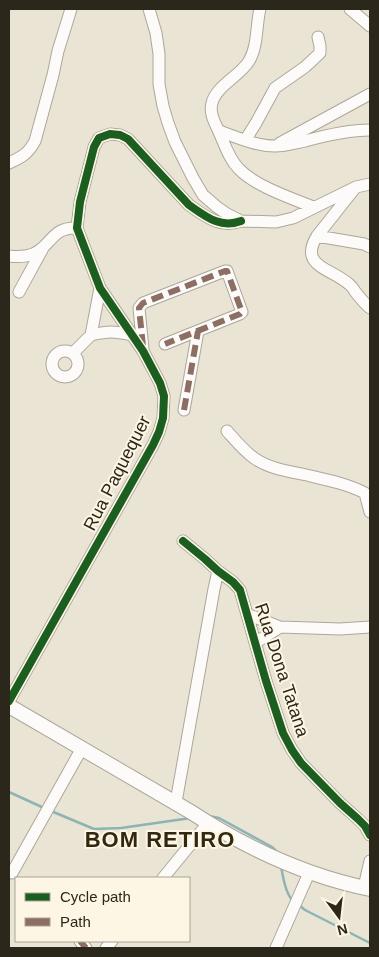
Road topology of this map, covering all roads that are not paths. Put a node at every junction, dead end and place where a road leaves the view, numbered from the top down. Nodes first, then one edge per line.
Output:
1 (71, 9) edge
2 (149, 9) edge
3 (260, 9) edge
4 (350, 9) edge
5 (370, 26) edge
6 (318, 37) dead end
7 (370, 94) edge
8 (370, 130) edge
9 (218, 131) junction
10 (246, 140) junction
11 (274, 146) junction
12 (9, 163) edge
13 (370, 184) edge
14 (356, 186) junction
15 (313, 207) junction
16 (241, 221) junction
17 (77, 228) junction
18 (316, 236) junction
19 (44, 246) junction
20 (370, 247) edge
21 (9, 256) edge
22 (100, 288) junction
23 (19, 292) dead end
24 (370, 308) edge
25 (198, 331) junction
26 (91, 335) junction
27 (132, 335) junction
28 (165, 344) dead end
29 (143, 351) junction
30 (73, 354) dead end
31 (184, 410) dead end
32 (227, 430) dead end
33 (368, 490) edge
34 (370, 512) edge
35 (183, 541) dead end
36 (218, 571) junction
37 (247, 614) junction
38 (280, 627) junction
39 (370, 627) edge
40 (255, 643) junction
41 (9, 701) edge
42 (9, 706) edge
43 (82, 748) junction
44 (176, 802) junction
45 (206, 822) junction
46 (368, 828) edge
47 (370, 861) edge
48 (12, 873) dead end
49 (309, 873) junction
50 (164, 877) edge
51 (367, 888) edge
52 (276, 948) edge

1 - 12 street
2 - 16 street
3 - 9 street
4 - 5 street
6 - 10 street
7 - 11 street
8 - 11 street
9 - 10 street
9 - 15 street
10 - 11 street
13 - 14 street
14 - 15 street
14 - 18 street
15 - 16 street
16 - 17 street
17 - 19 street
17 - 22 street, Rua Paquequer
18 - 20 street
18 - 24 street
19 - 21 street
19 - 23 street
22 - 26 street
22 - 27 street, Rua Paquequer
25 - 28 street
25 - 29 street
25 - 31 street
26 - 27 street
26 - 30 street
27 - 29 street, Rua Paquequer
29 - 41 street, Rua Paquequer
32 - 33 street
33 - 34 street
35 - 36 street, Rua Dona Tatana
36 - 37 street, Rua Dona Tatana
36 - 44 street
37 - 38 street
37 - 40 street, Rua Dona Tatana
38 - 39 street
38 - 40 street
40 - 46 street, Rua Dona Tatana
42 - 43 main road
43 - 44 main road
43 - 48 street
44 - 45 main road
45 - 49 main road
45 - 50 street
47 - 51 street
49 - 51 main road
49 - 52 street

